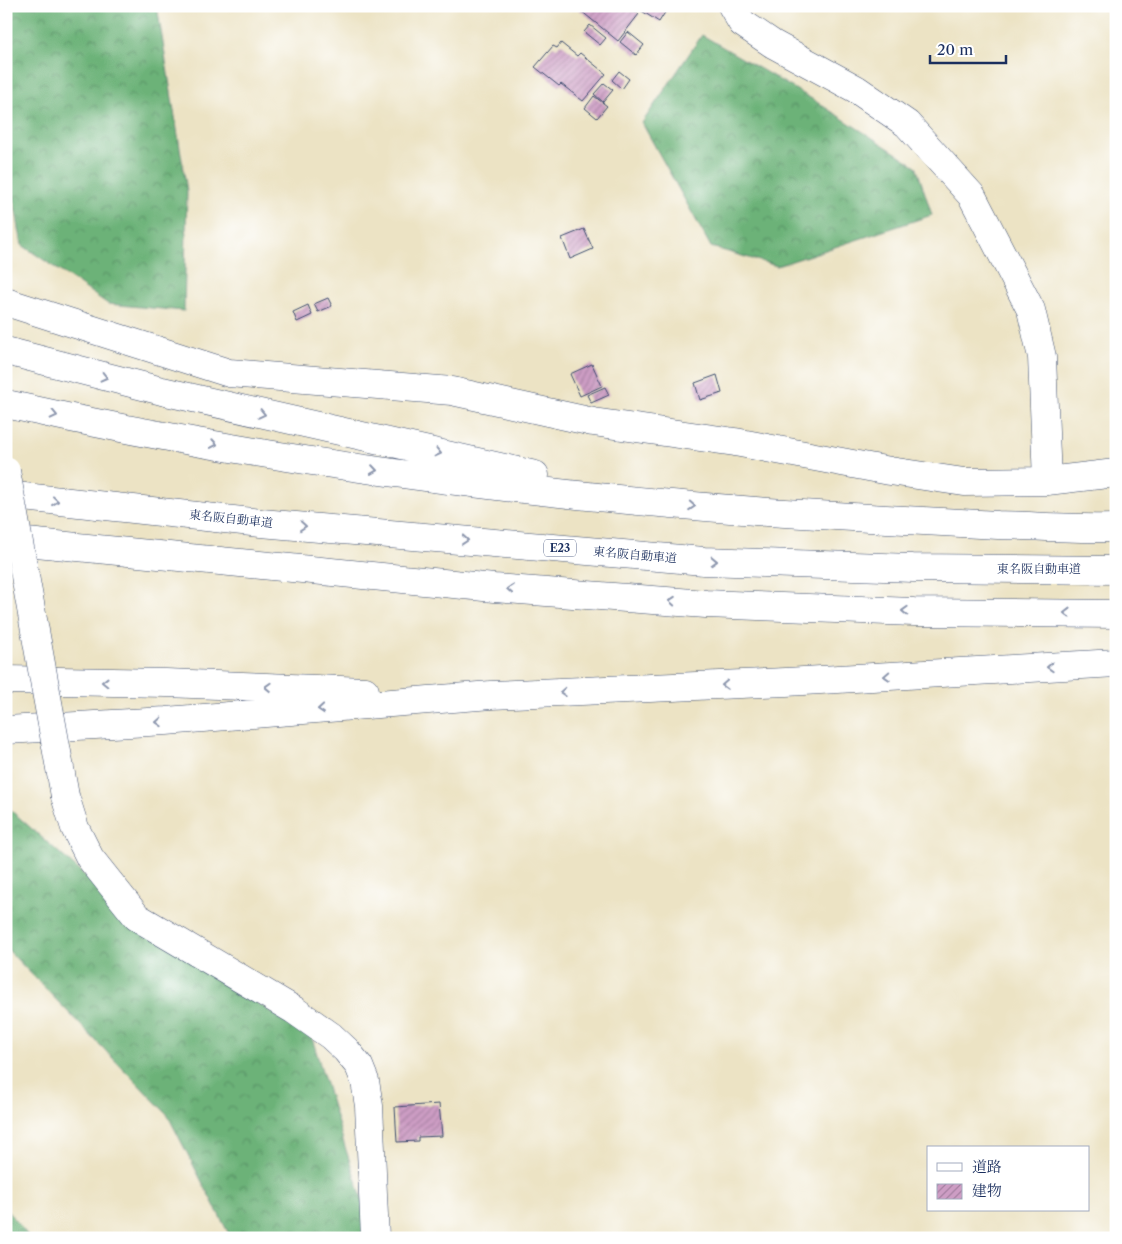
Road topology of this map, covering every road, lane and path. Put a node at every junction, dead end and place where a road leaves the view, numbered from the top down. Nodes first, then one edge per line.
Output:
1 (732, 6) edge
2 (6, 302) edge
3 (6, 351) edge
4 (6, 404) edge
5 (6, 472) edge
6 (1116, 473) edge
7 (1047, 481) junction
8 (6, 495) edge
9 (664, 504) junction
10 (1116, 528) edge
11 (6, 540) edge
12 (1116, 570) edge
13 (1116, 614) edge
14 (1116, 663) edge
15 (6, 680) edge
16 (492, 695) junction
17 (6, 730) edge
18 (375, 1238) edge

1 - 7 main road
2 - 7 main road
3 -> 9 main road
4 -> 9 main road
5 - 18 main road, bridge
6 - 7 main road
8 -> 12 main road, 東名阪自動車道 / E23
9 -> 10 main road
13 -> 11 main road
14 -> 16 main road
16 -> 15 main road
16 -> 17 main road

